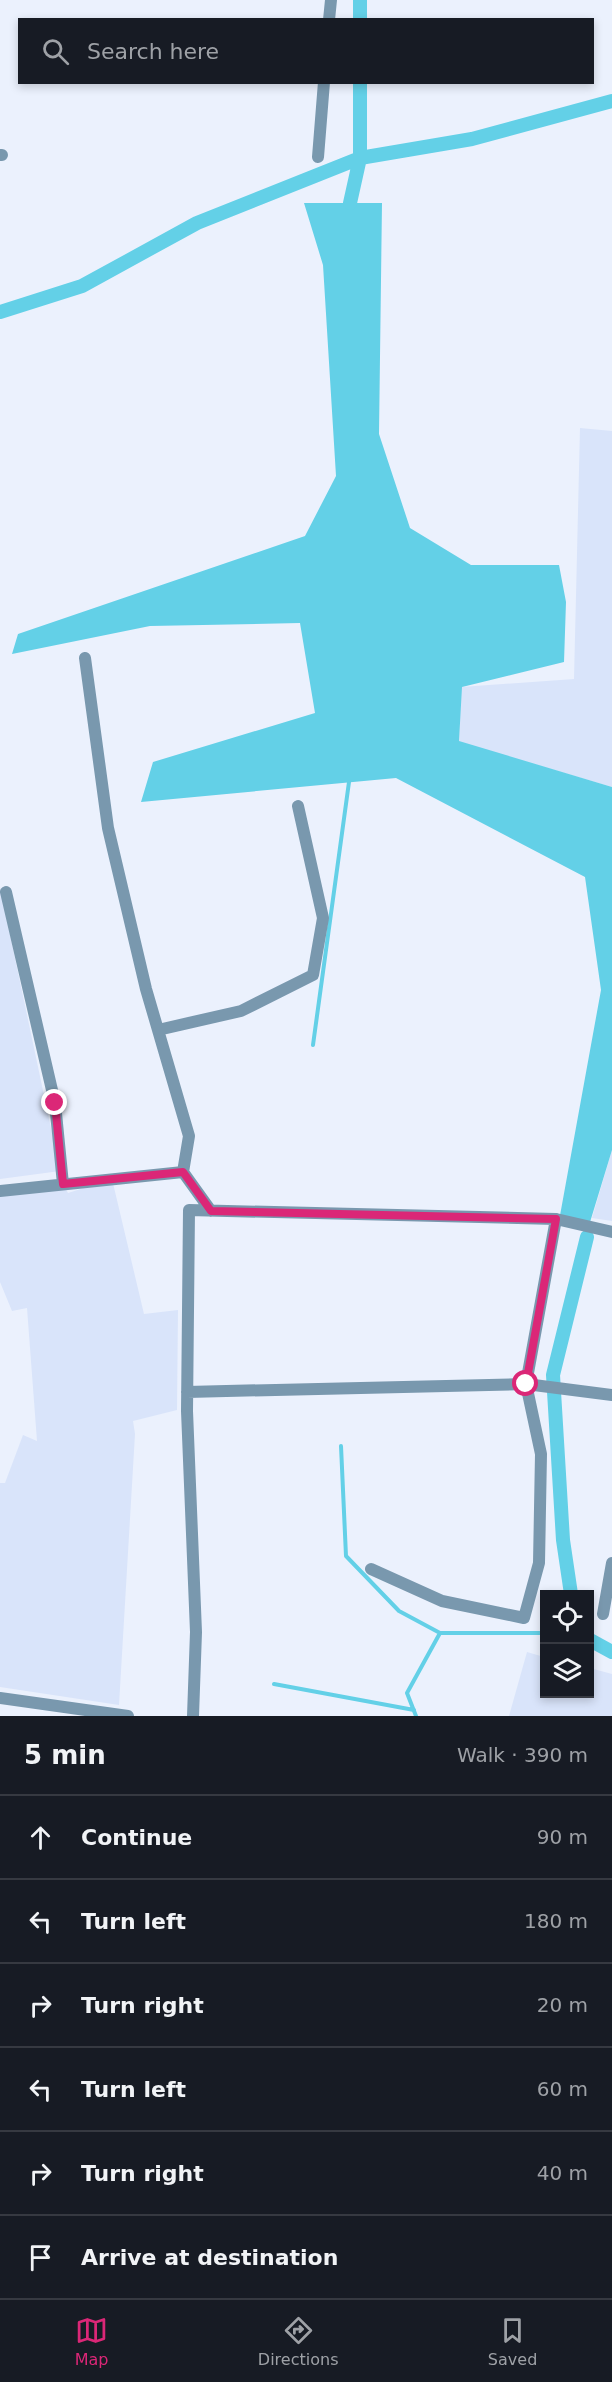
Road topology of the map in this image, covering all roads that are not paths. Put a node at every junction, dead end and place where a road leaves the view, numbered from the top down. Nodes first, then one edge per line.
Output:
1 (331, 0) edge
2 (329, 18) edge
3 (324, 84) edge
4 (318, 157) dead end
5 (85, 658) dead end
6 (298, 806) dead end
7 (6, 892) dead end
8 (158, 1030) junction
9 (183, 1172) junction
10 (63, 1184) junction
11 (0, 1191) edge
12 (211, 1211) junction
13 (556, 1219) junction
14 (612, 1232) edge
15 (526, 1384) junction
16 (187, 1392) junction
17 (612, 1395) edge
18 (612, 1563) edge
19 (371, 1569) dead end
20 (603, 1614) dead end
21 (0, 1698) edge
22 (128, 1716) edge
23 (193, 1716) edge

1 - 2 street
3 - 4 street
5 - 8 street
6 - 8 street
7 - 10 street
8 - 9 street
9 - 10 street
9 - 12 street
10 - 11 street
12 - 13 street
12 - 16 street
13 - 14 street
13 - 15 street
15 - 16 street
15 - 17 street
15 - 19 street
16 - 23 street
18 - 20 street
21 - 22 street

